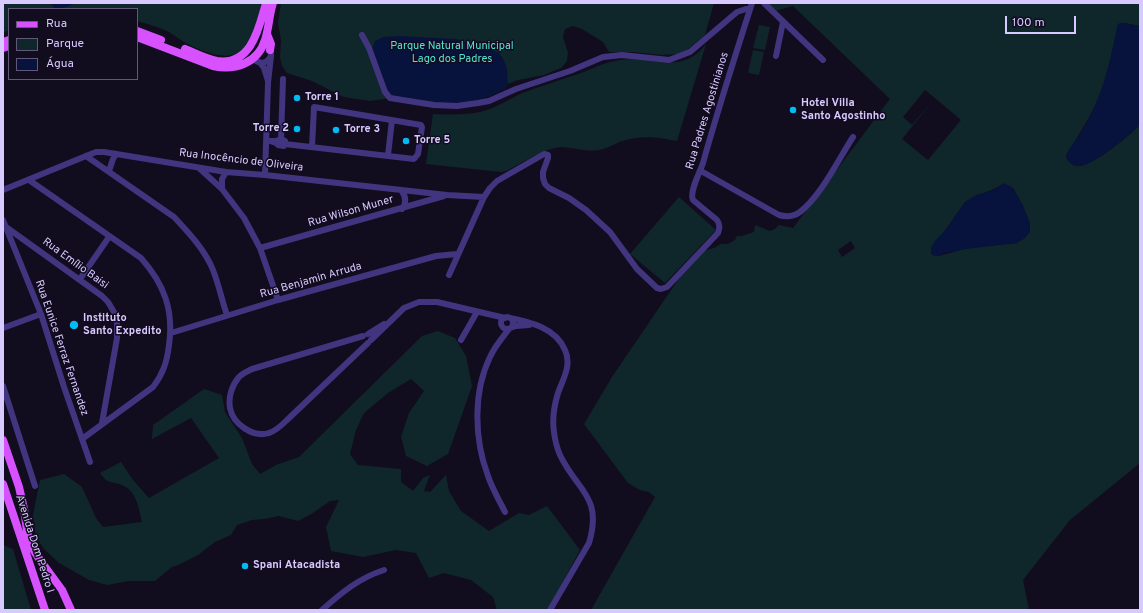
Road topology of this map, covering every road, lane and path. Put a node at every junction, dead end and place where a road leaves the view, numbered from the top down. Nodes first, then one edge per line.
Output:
1 (266, 3) edge
2 (273, 3) edge
3 (764, 3) edge
4 (751, 6) edge
5 (783, 22) junction
6 (138, 31) edge
7 (267, 33) junction
8 (362, 35) dead end
9 (138, 37) edge
10 (254, 42) junction
11 (264, 43) junction
12 (249, 49) junction
13 (271, 53) junction
14 (776, 56) dead end
15 (253, 59) junction
16 (823, 60) dead end
17 (260, 64) junction
18 (283, 79) dead end
19 (268, 82) junction
20 (315, 99) dead end
21 (314, 107) junction
22 (392, 120) junction
23 (853, 138) dead end
24 (268, 141) junction
25 (283, 142) junction
26 (312, 147) junction
27 (116, 154) junction
28 (388, 155) junction
29 (86, 156) junction
30 (199, 168) junction
31 (109, 171) junction
32 (701, 171) junction
33 (226, 172) junction
34 (265, 175) junction
35 (29, 180) junction
36 (222, 189) junction
37 (3, 190) edge
38 (401, 190) junction
39 (447, 195) junction
40 (484, 197) junction
41 (402, 209) junction
42 (3, 220) edge
43 (6, 227) junction
44 (109, 237) junction
45 (260, 248) junction
46 (458, 254) junction
47 (449, 275) dead end
48 (80, 279) junction
49 (278, 300) junction
50 (480, 313) junction
51 (41, 314) junction
52 (227, 315) junction
53 (507, 318) junction
54 (533, 324) junction
55 (501, 325) junction
56 (3, 328) edge
57 (510, 329) junction
58 (171, 333) junction
59 (366, 339) junction
60 (460, 340) dead end
61 (500, 340) junction
62 (3, 386) edge
63 (102, 424) junction
64 (82, 439) junction
65 (3, 440) edge
66 (90, 462) dead end
67 (3, 484) edge
68 (36, 486) dead end
69 (504, 512) dead end
70 (384, 570) dead end
71 (45, 610) edge
72 (71, 610) edge
73 (322, 610) edge
74 (550, 610) edge

1 - 10 main road
2 - 7 main road
3 - 5 street
4 - 8 street
4 - 32 street, Rua Padres Agostinianos
5 - 14 street
5 - 16 street
6 - 12 main road
7 - 11 main road
7 - 13 main road
9 - 15 main road
10 - 11 main road
10 - 12 main road
11 - 13 street
11 - 15 main road
12 - 15 main road
13 - 17 street
13 - 19 street
15 - 17 street
17 - 19 street
18 - 25 street
19 - 24 street
20 - 21 street
21 - 22 street
21 - 26 street
22 - 28 street
22 - 28 street
23 - 32 street
24 - 25 street
24 - 34 street
25 - 26 street
26 - 28 street
27 - 29 street, Rua Inocêncio de Oliveira
27 - 30 street, Rua Inocêncio de Oliveira
27 - 31 street
29 - 31 street
29 - 35 street, Rua Inocêncio de Oliveira
30 - 33 street, Rua Inocêncio de Oliveira
30 - 36 street
31 - 52 street
32 - 40 street, Rua Padres Agostinianos
33 - 34 street, Rua Inocêncio de Oliveira
33 - 36 street
34 - 38 street, Rua Inocêncio de Oliveira
35 - 37 street, Rua Inocêncio de Oliveira
35 - 44 street
36 - 45 street
38 - 39 street, Rua Inocêncio de Oliveira
38 - 41 street
39 - 40 street, Rua Inocêncio de Oliveira
39 - 41 street, Rua Wilson Muner
40 - 46 street
41 - 45 street, Rua Wilson Muner
42 - 43 street, Rua Eunice Ferraz Fernandez
43 - 48 street, Rua Emílio Baisi
43 - 51 street, Rua Eunice Ferraz Fernandez
44 - 48 street
44 - 58 street
45 - 49 street
46 - 47 street
46 - 49 street, Rua Benjamin Arruda
48 - 63 street, Rua Emílio Baisi
49 - 52 street, Rua Benjamin Arruda
50 - 53 street
50 - 55 street
50 - 59 street
50 - 60 street
51 - 56 street
51 - 64 street, Rua Eunice Ferraz Fernandez
52 - 58 street, Rua Benjamin Arruda
53 - 54 street
53 - 55 street
53 - 57 street
54 - 57 street
54 - 74 street
55 - 57 street
55 - 61 street
57 - 61 street
58 - 63 street
59 - 59 street
61 - 69 street
62 - 68 street
63 - 64 street
64 - 66 street, Rua Eunice Ferraz Fernandez
65 - 72 main road, Avenida Dom Pedro I
67 - 71 main road, Avenida Dom Pedro I
70 - 73 street

